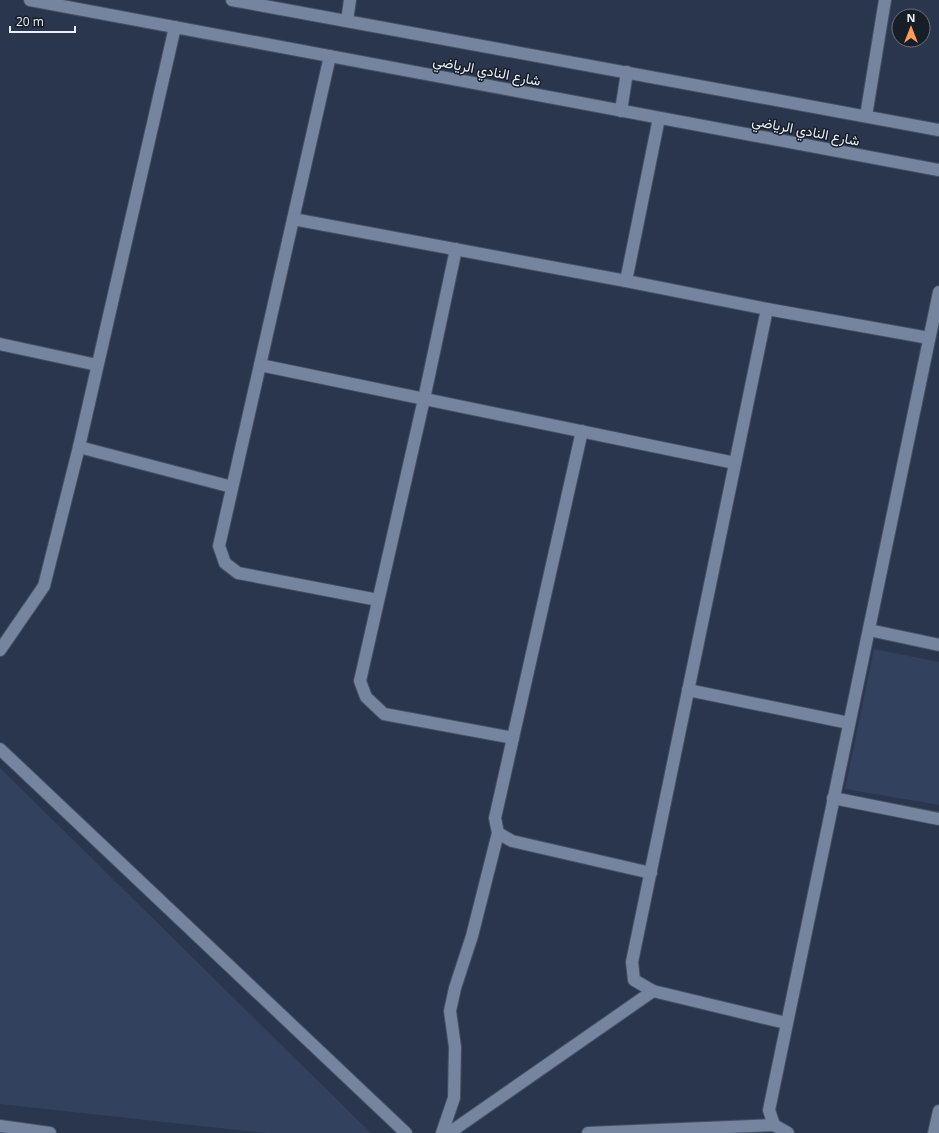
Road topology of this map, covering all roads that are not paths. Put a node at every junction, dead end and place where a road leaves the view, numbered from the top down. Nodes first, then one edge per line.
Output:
1 (30, 0) edge
2 (232, 0) edge
3 (350, 0) edge
4 (884, 0) edge
5 (347, 21) junction
6 (175, 27) junction
7 (330, 56) junction
8 (627, 72) junction
9 (621, 110) junction
10 (866, 116) junction
11 (659, 118) junction
12 (939, 130) edge
13 (939, 170) edge
14 (293, 218) junction
15 (456, 249) junction
16 (626, 281) junction
17 (939, 292) edge
18 (767, 309) junction
19 (929, 338) junction
20 (0, 344) edge
21 (97, 365) junction
22 (260, 365) junction
23 (424, 399) junction
24 (582, 431) junction
25 (79, 448) junction
26 (735, 463) junction
27 (232, 487) junction
28 (378, 600) junction
29 (869, 630) junction
30 (939, 645) edge
31 (0, 650) edge
32 (688, 690) junction
33 (849, 723) junction
34 (513, 738) junction
35 (0, 749) edge
36 (834, 798) junction
37 (939, 819) edge
38 (498, 833) junction
39 (651, 873) junction
40 (653, 991) junction
41 (786, 1024) junction
42 (939, 1111) edge
43 (774, 1125) junction
44 (0, 1126) edge
45 (44, 1133) edge
46 (406, 1133) edge
47 (442, 1133) edge
48 (449, 1133) edge
49 (588, 1133) edge
50 (788, 1133) edge
51 (934, 1133) edge

1 - 6 street, شارع النادي الرياضي
2 - 5 street, شارع النادي الرياضي
3 - 5 street
4 - 10 street
5 - 8 street, شارع النادي الرياضي
6 - 7 street, شارع النادي الرياضي
6 - 21 street
7 - 9 street, شارع النادي الرياضي
7 - 14 street
8 - 9 street
8 - 10 street, شارع النادي الرياضي
9 - 11 street, شارع النادي الرياضي
10 - 12 street, شارع النادي الرياضي
11 - 13 street, شارع النادي الرياضي
11 - 16 street
14 - 15 street
14 - 22 street
15 - 16 street
15 - 23 street
16 - 18 street
17 - 19 street
18 - 19 street
18 - 26 street
19 - 29 street
20 - 21 street
21 - 25 street
22 - 23 street
22 - 27 street
23 - 24 street
23 - 28 street
24 - 26 street
24 - 34 street
25 - 27 street
25 - 31 street
26 - 32 street
27 - 28 street
28 - 34 street
29 - 30 street
29 - 33 street
32 - 33 street
32 - 39 street
33 - 36 street
34 - 38 street
35 - 46 street
36 - 37 street
36 - 41 street
38 - 39 street
38 - 47 street
39 - 40 street
40 - 41 street
40 - 48 street
41 - 43 street
42 - 51 street
43 - 49 street
43 - 50 street
44 - 45 street

